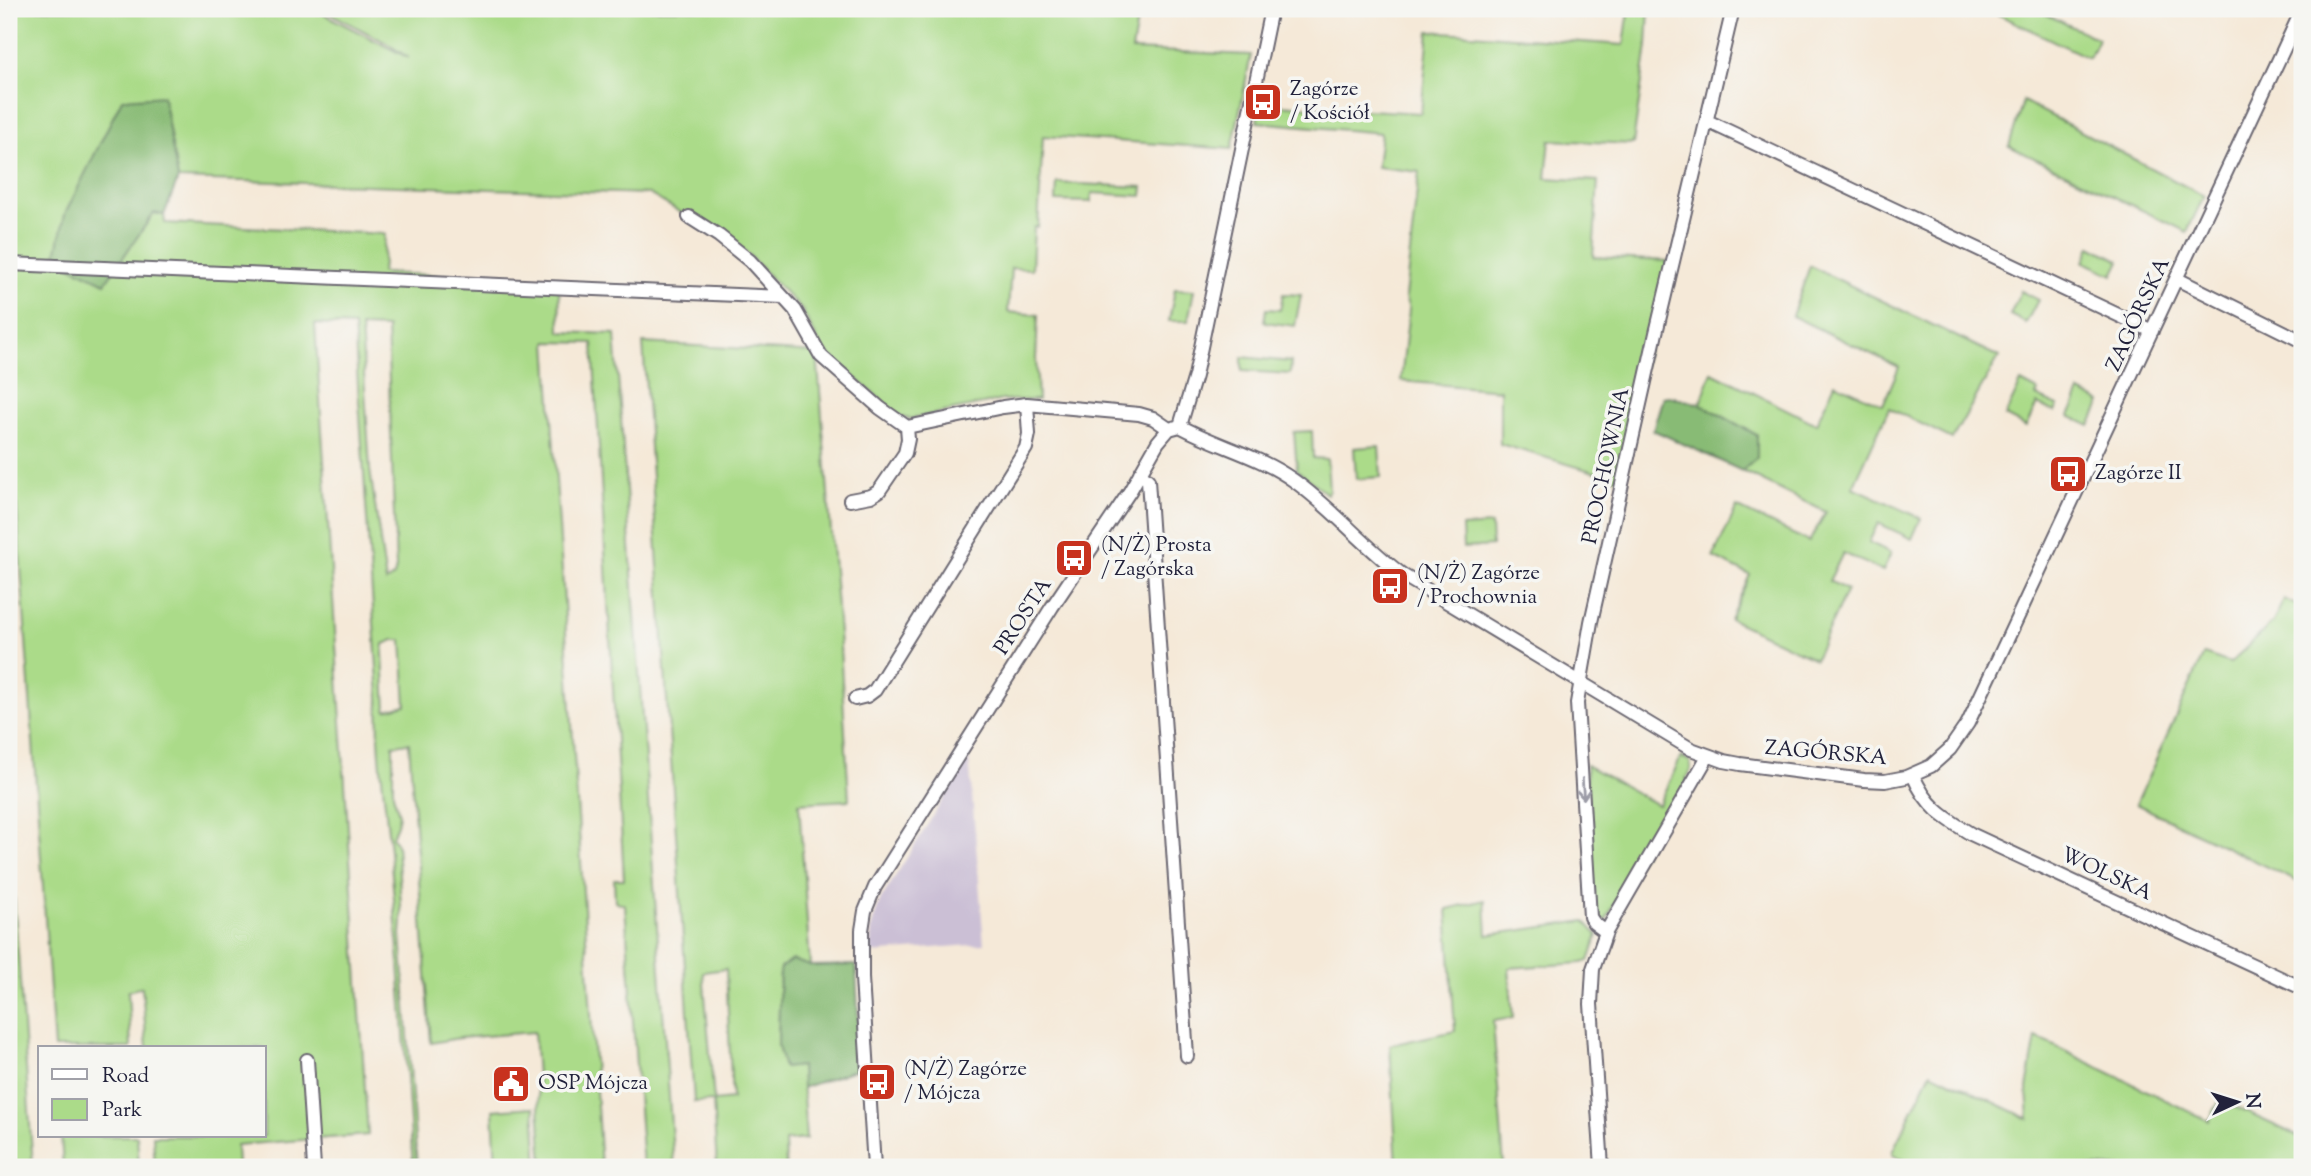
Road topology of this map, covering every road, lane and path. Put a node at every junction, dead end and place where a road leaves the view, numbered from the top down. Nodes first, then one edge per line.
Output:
1 (1271, 9) edge
2 (1733, 9) edge
3 (2302, 10) edge
4 (1707, 121) junction
5 (689, 217) dead end
6 (9, 264) edge
7 (2177, 279) junction
8 (783, 297) junction
9 (2152, 331) junction
10 (2302, 341) edge
11 (1027, 404) junction
12 (907, 427) junction
13 (1175, 427) junction
14 (1140, 473) junction
15 (850, 500) dead end
16 (1580, 683) junction
17 (855, 699) dead end
18 (1708, 756) junction
19 (1913, 775) junction
20 (1606, 932) junction
21 (2302, 988) edge
22 (1187, 1056) dead end
23 (307, 1060) dead end
24 (314, 1167) edge
25 (874, 1167) edge
26 (1602, 1167) edge

1 - 13 street, PROSTA
2 - 4 street, PROCHOWNIA
3 - 7 street, ZAGÓRSKA
4 - 9 street
4 - 16 street, PROCHOWNIA
5 - 8 street
6 - 8 street
7 - 9 street, ZAGÓRSKA
7 - 10 street
8 - 12 street
9 - 19 street, ZAGÓRSKA
11 - 12 street, ZAGÓRSKA
11 - 13 street, ZAGÓRSKA
11 - 17 street
12 - 15 street
13 - 14 street, PROSTA
13 - 16 street, ZAGÓRSKA
14 - 22 street
14 - 25 street, PROSTA
16 - 18 street, ZAGÓRSKA
16 -> 20 street, PROCHOWNIA
18 - 19 street, ZAGÓRSKA
18 - 20 street
19 - 21 street, WOLSKA
20 - 26 street
23 - 24 street

